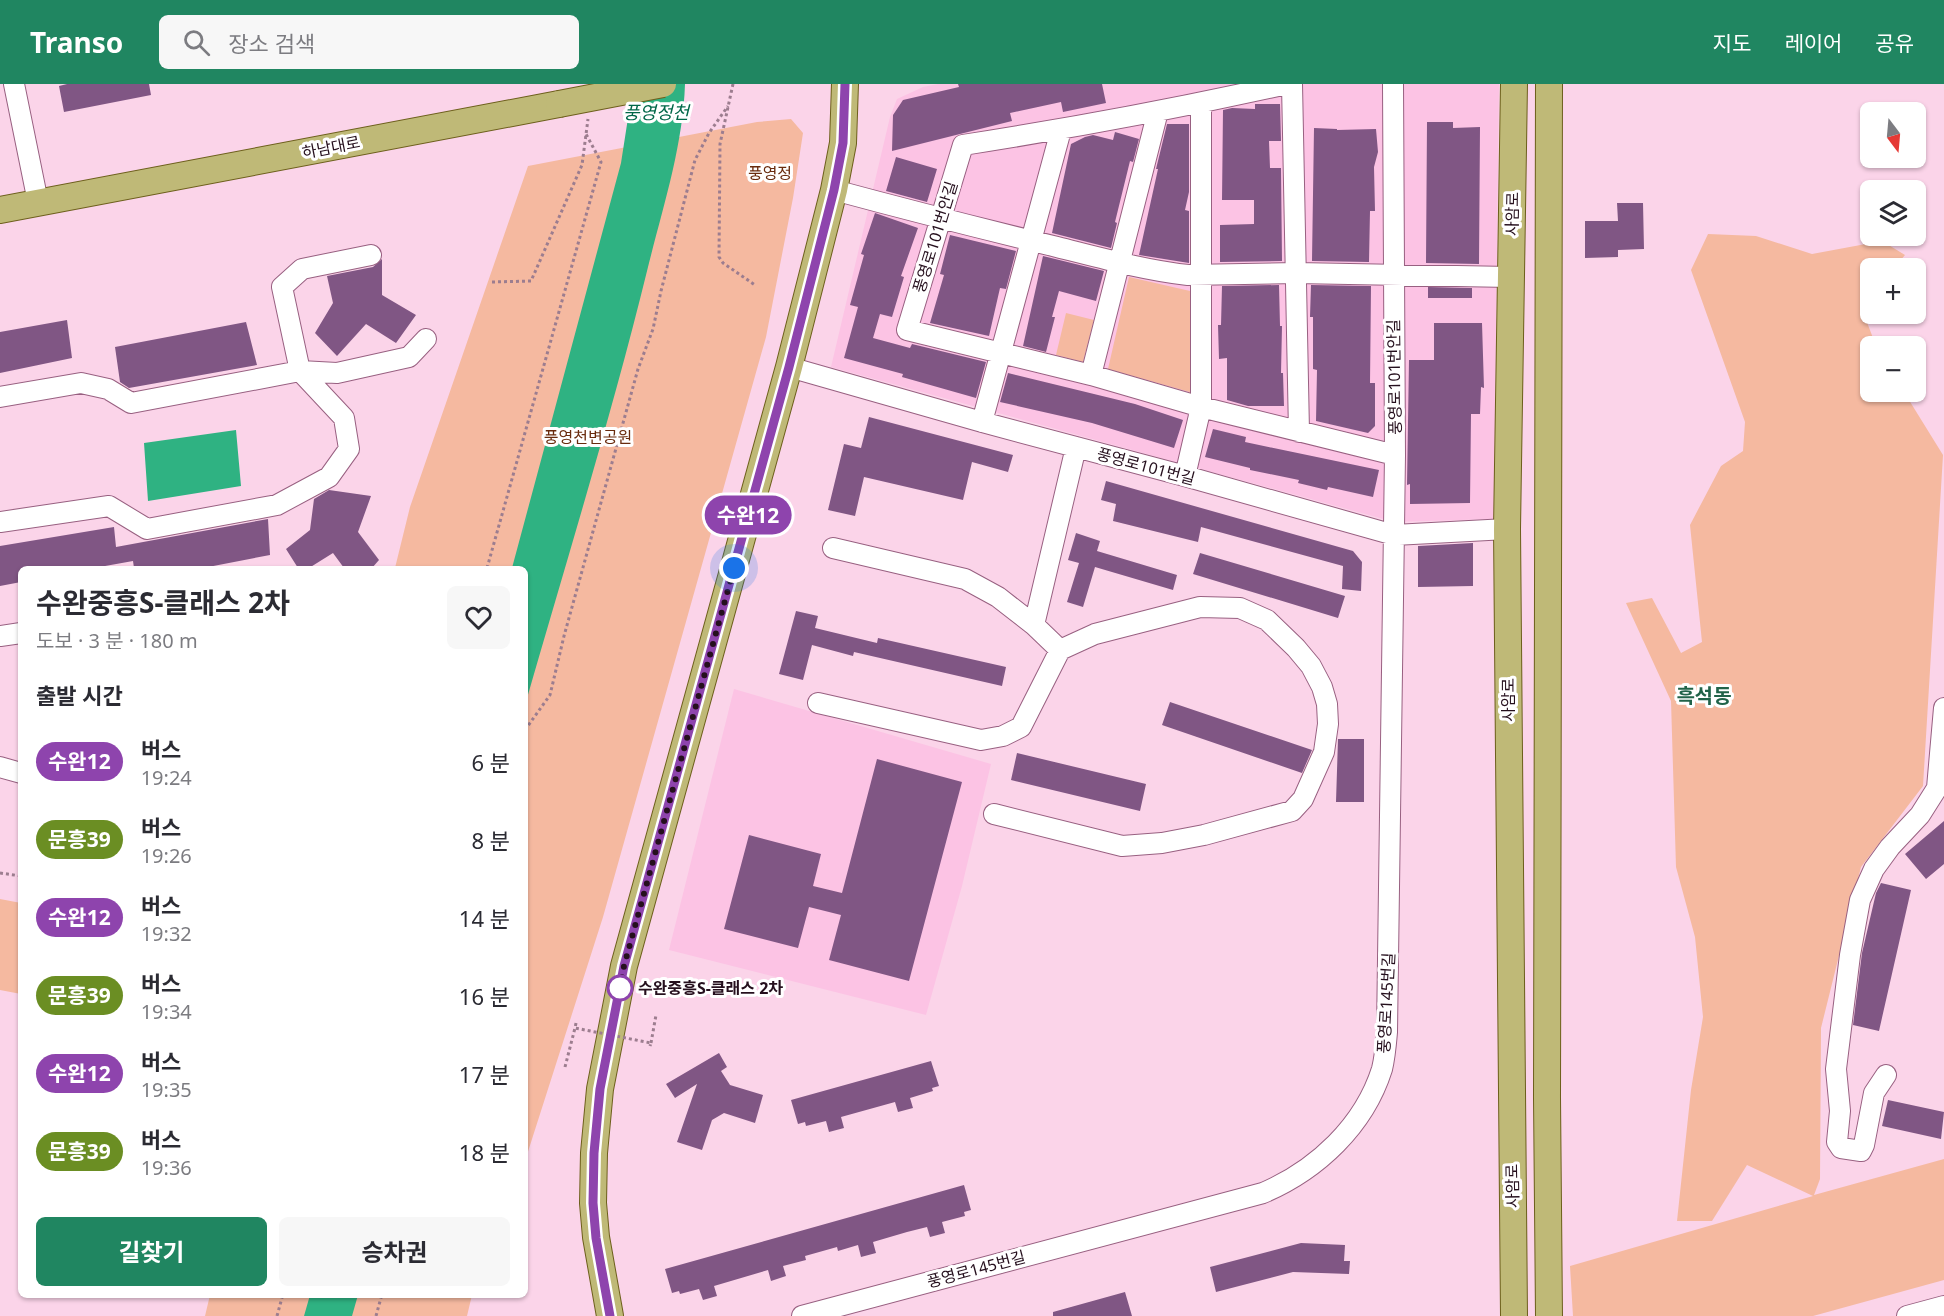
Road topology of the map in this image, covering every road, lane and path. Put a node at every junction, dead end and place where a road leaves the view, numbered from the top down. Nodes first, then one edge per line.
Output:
1 (14, 84) edge
2 (663, 84) edge
3 (733, 84) edge
4 (845, 84) edge
5 (1287, 84) edge
6 (1292, 84) edge
7 (1393, 84) edge
8 (1514, 84) edge
9 (1549, 84) edge
10 (1201, 104) junction
11 (728, 106) junction
12 (1158, 111) junction
13 (588, 114) dead end
14 (1061, 130) junction
15 (586, 134) junction
16 (834, 190) junction
17 (38, 202) junction
18 (0, 210) edge
19 (940, 218) junction
20 (1031, 241) junction
21 (370, 255) dead end
22 (1120, 262) junction
23 (1296, 273) junction
24 (1201, 274) junction
25 (1393, 275) junction
26 (1510, 278) junction
27 (492, 282) dead end
28 (755, 285) dead end
29 (426, 339) dead end
30 (1002, 354) junction
31 (789, 367) junction
32 (300, 371) junction
33 (1091, 375) junction
34 (0, 397) edge
35 (1201, 407) junction
36 (982, 422) junction
37 (1299, 432) junction
38 (1076, 447) junction
39 (1395, 455) junction
40 (1185, 476) junction
41 (0, 522) edge
42 (1507, 529) junction
43 (1394, 535) junction
44 (833, 548) dead end
45 (488, 566) edge
46 (1034, 625) junction
47 (18, 633) edge
48 (0, 636) edge
49 (1060, 650) junction
50 (818, 703) dead end
51 (1944, 708) edge
52 (528, 726) edge
53 (0, 767) edge
54 (18, 772) edge
55 (994, 814) dead end
56 (0, 873) edge
57 (18, 876) edge
58 (656, 1015) dead end
59 (565, 1067) dead end
60 (1886, 1075) dead end
61 (282, 1298) edge
62 (381, 1298) edge
63 (1944, 1305) edge
64 (277, 1316) edge
65 (376, 1316) edge
66 (610, 1316) edge
67 (802, 1316) edge
68 (1514, 1316) edge
69 (1549, 1316) edge
70 (1907, 1316) edge

1 - 17 street
2 - 17 main road, 하남대로, bridge
3 - 11 path
4 - 16 main road
5 - 10 street, 풍영로101번안길
6 - 23 street
7 - 25 street, 풍영로101번안길
8 - 26 main road, 사암로
9 - 69 main road
10 - 12 street, 풍영로101번안길
10 - 24 street
11 - 28 path
11 - 52 path
12 - 14 street, 풍영로101번안길
12 - 22 street
13 - 15 path
14 - 19 street, 풍영로101번안길
14 - 20 street
15 - 27 path
15 - 45 path
16 - 19 street
16 - 31 main road
17 - 18 main road, 하남대로
19 - 20 street
19 - 30 street, 풍영로101번안길
20 - 22 street
20 - 30 street
21 - 32 street
22 - 24 street
22 - 33 street
23 - 24 street
23 - 25 street
23 - 37 street
24 - 35 street
25 - 26 street
25 - 39 street, 풍영로101번안길
26 - 42 main road, 사암로
29 - 32 street
30 - 33 street, 풍영로101번안길
30 - 36 street
31 - 36 street, 풍영로101번길
31 - 66 main road
32 - 34 street
32 - 41 street
33 - 35 street, 풍영로101번안길
35 - 37 street, 풍영로101번안길
35 - 40 street
36 - 38 street, 풍영로101번길
37 - 39 street, 풍영로101번안길
38 - 40 street, 풍영로101번길
38 - 46 street
39 - 43 street, 풍영로101번안길
40 - 43 street, 풍영로101번길
42 - 43 street, 풍영로101번길
42 - 68 main road, 사암로
43 - 67 street, 풍영로145번길
44 - 46 street
46 - 49 street
47 - 48 street
49 - 50 street
49 - 55 street
51 - 60 street
53 - 54 street
56 - 57 path
58 - 59 path, bridge
61 - 64 path
62 - 65 path
63 - 70 street

